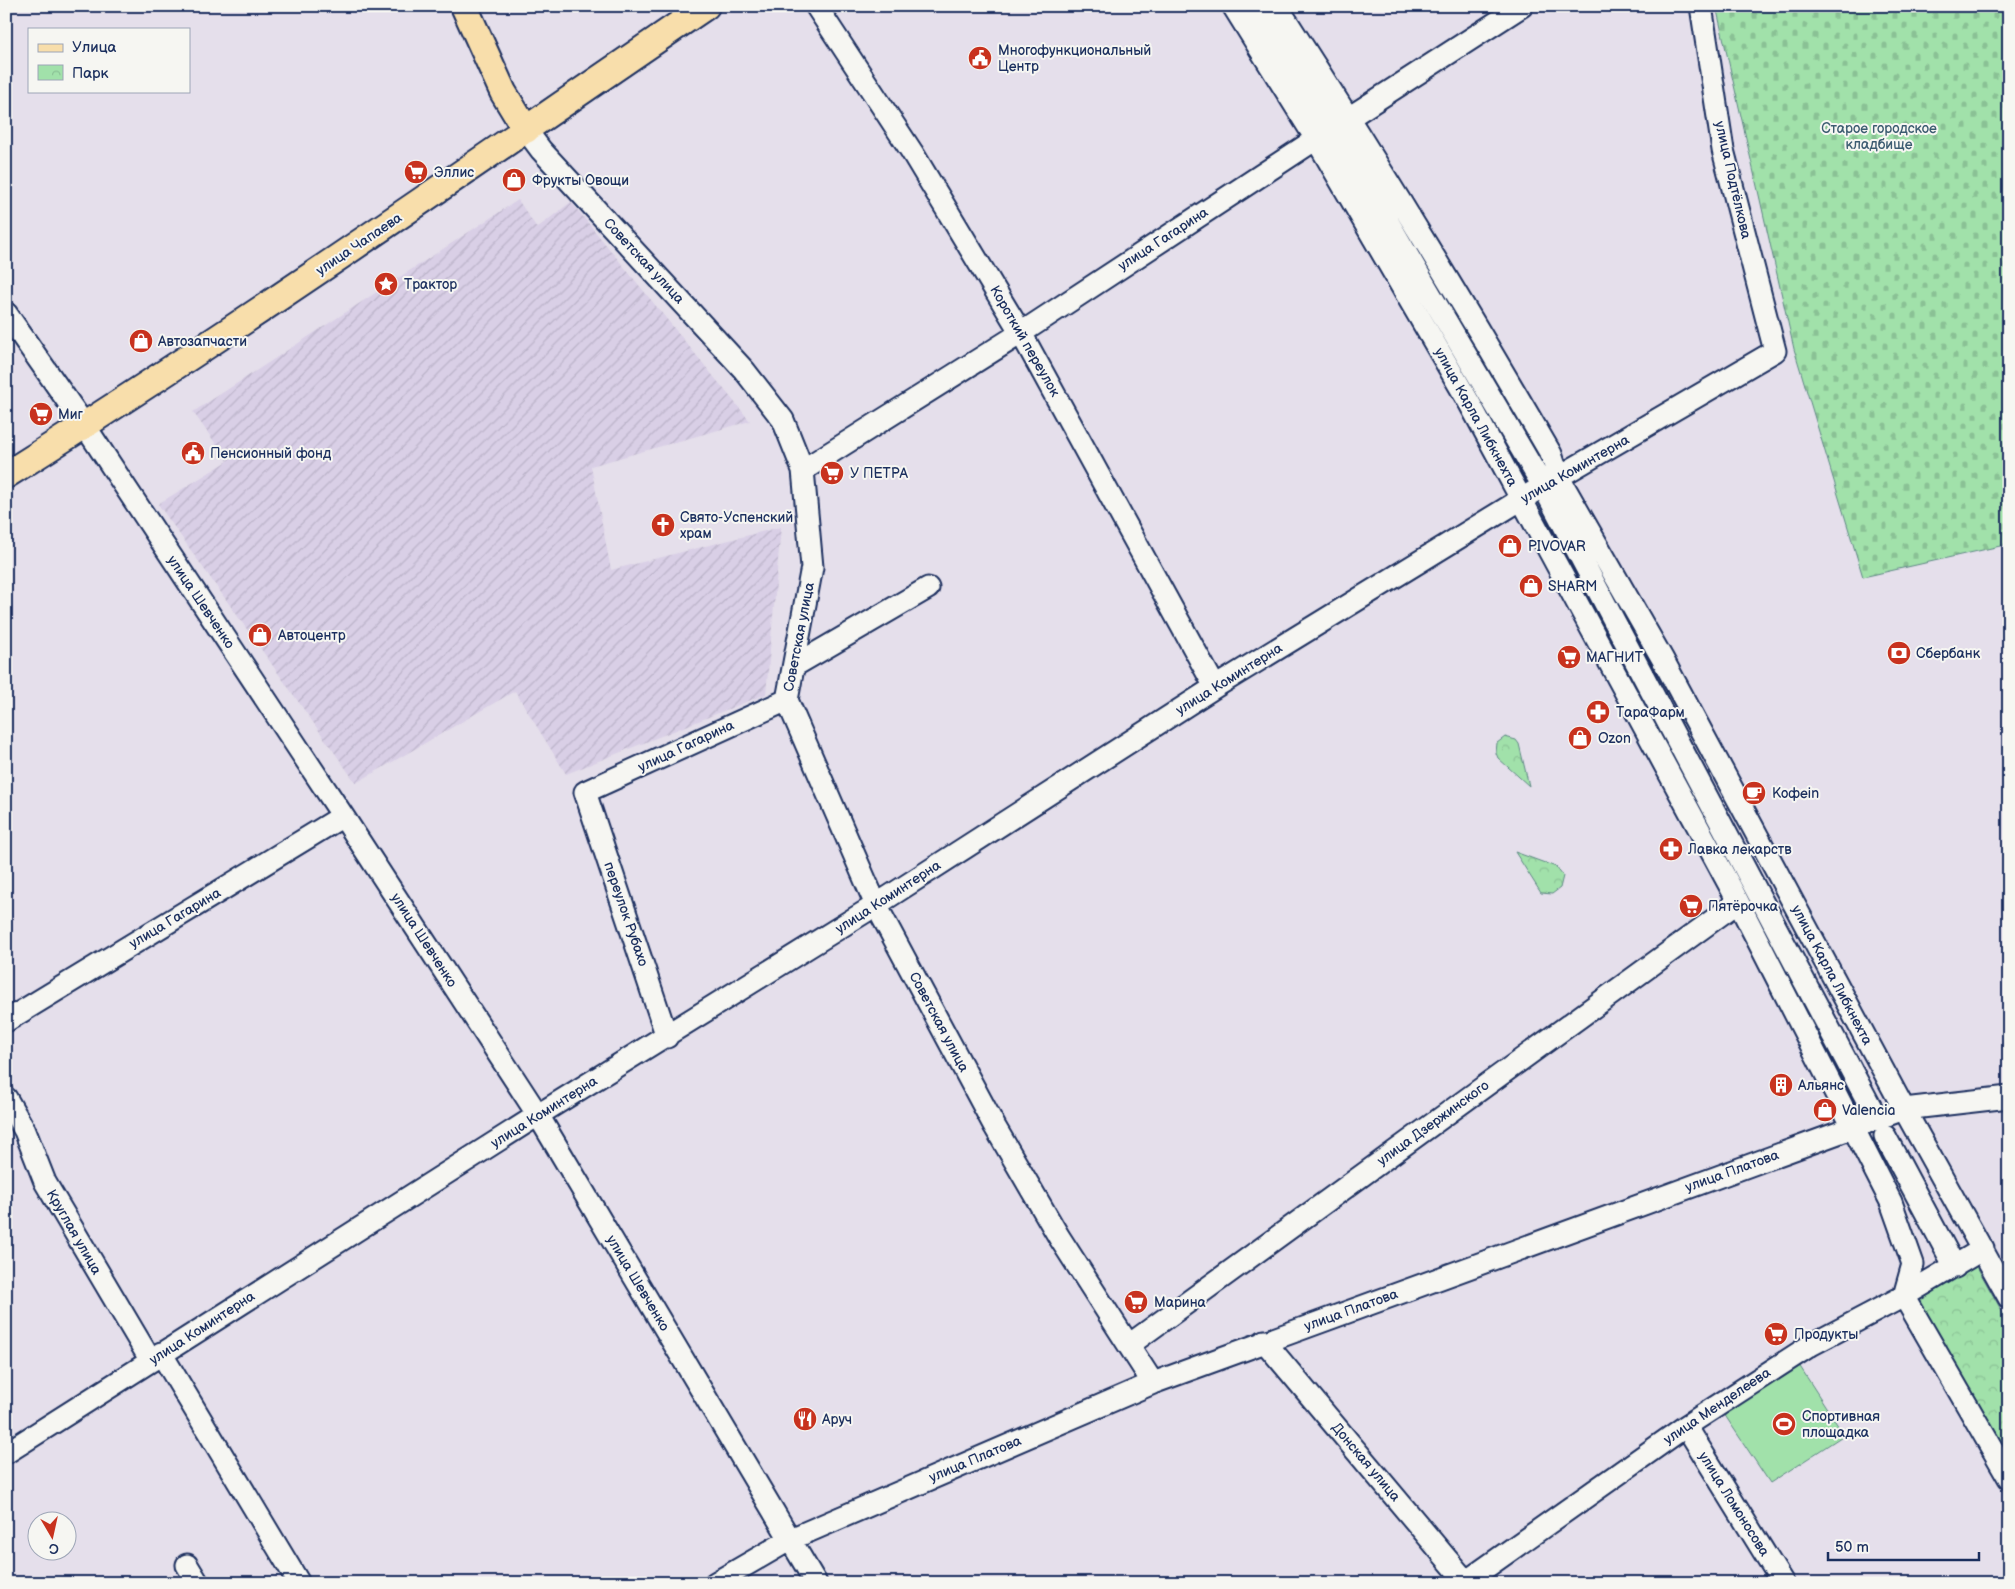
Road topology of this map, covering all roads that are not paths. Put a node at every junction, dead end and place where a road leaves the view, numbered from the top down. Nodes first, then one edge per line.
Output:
1 (464, 6) edge
2 (706, 6) edge
3 (816, 6) edge
4 (1233, 6) edge
5 (1255, 6) edge
6 (1277, 6) edge
7 (1522, 6) edge
8 (1701, 6) edge
9 (1333, 128) junction
10 (526, 130) junction
11 (6, 312) edge
12 (1021, 333) junction
13 (1775, 351) joint
14 (85, 426) junction
15 (803, 470) junction
16 (6, 475) edge
17 (1551, 482) junction
18 (1522, 500) junction
19 (928, 588) dead end
20 (794, 666) junction
21 (1215, 687) junction
22 (787, 700) junction
23 (585, 792) joint
24 (343, 816) junction
25 (1738, 902) junction
26 (876, 905) junction
27 (6, 1021) edge
28 (667, 1037) junction
29 (2009, 1097) edge
30 (6, 1098) edge
31 (1904, 1109) junction
32 (538, 1115) junction
33 (1881, 1127) junction
34 (1915, 1130) junction
35 (1856, 1136) junction
36 (1983, 1249) junction
37 (1955, 1267) junction
38 (1904, 1296) junction
39 (2009, 1298) edge
40 (1264, 1341) junction
41 (1129, 1345) junction
42 (156, 1357) junction
43 (1153, 1383) junction
44 (1686, 1426) junction
45 (6, 1453) edge
46 (2009, 1478) edge
47 (791, 1538) junction
48 (1466, 1582) edge
49 (299, 1583) edge
50 (715, 1583) edge
51 (816, 1583) edge
52 (1782, 1583) edge

1 - 10 main road, Советская улица
2 - 10 main road, улица Чапаева
3 - 12 street, Короткий переулок
4 - 9 street, улица Карла Либкнехта
5 - 9 street, улица Карла Либкнехта
6 - 9 street, улица Карла Либкнехта
7 - 9 street, улица Гагарина
8 - 13 street, улица Подтёлкова
9 - 12 street, улица Гагарина
9 - 17 street, улица Карла Либкнехта
9 - 18 street, улица Карла Либкнехта
10 - 14 main road, улица Чапаева
10 - 15 street, Советская улица
11 - 14 street, улица Шевченко
12 - 15 street, улица Гагарина
12 - 21 street, Короткий переулок
13 - 17 street, улица Коминтерна
14 - 16 main road, улица Чапаева
14 - 24 street, улица Шевченко
15 - 20 street, Советская улица
17 - 18 street, улица Коминтерна
17 - 31 street, улица Карла Либкнехта
17 - 33 street, улица Карла Либкнехта
18 - 21 street, улица Коминтерна
18 - 25 street, улица Карла Либкнехта
19 - 20 street
20 - 22 street, Советская улица
21 - 26 street, улица Коминтерна
22 - 23 street, улица Гагарина
22 - 26 street, Советская улица
23 - 28 street, переулок Рубахо
24 - 27 street, улица Гагарина
24 - 32 street, улица Шевченко
25 - 35 street, улица Карла Либкнехта
25 - 41 street, улица Дзержинского
26 - 28 street, улица Коминтерна
26 - 41 street, Советская улица
28 - 32 street, улица Коминтерна
29 - 31 street, улица Платова
30 - 42 street, Круглая улица
31 - 33 street, улица Платова
31 - 34 street, улица Карла Либкнехта
32 - 42 street, улица Коминтерна
32 - 47 street, улица Шевченко
33 - 34 street, улица Платова
33 - 35 street, улица Платова
33 - 37 street, улица Карла Либкнехта
34 - 36 street, улица Карла Либкнехта
35 - 38 street, улица Карла Либкнехта
35 - 40 street, улица Платова
36 - 37 street, улица Менделеева
36 - 39 street, улица Карла Либкнехта
37 - 38 street, улица Менделеева
38 - 44 street, улица Менделеева
38 - 46 street
40 - 43 street, улица Платова
40 - 48 street, Донская улица
41 - 43 street, Советская улица
42 - 45 street, улица Коминтерна
42 - 49 street, Круглая улица
43 - 47 street, улица Платова
44 - 48 street, улица Менделеева
44 - 52 street, улица Ломоносова
47 - 50 street, улица Платова
47 - 51 street, улица Шевченко

